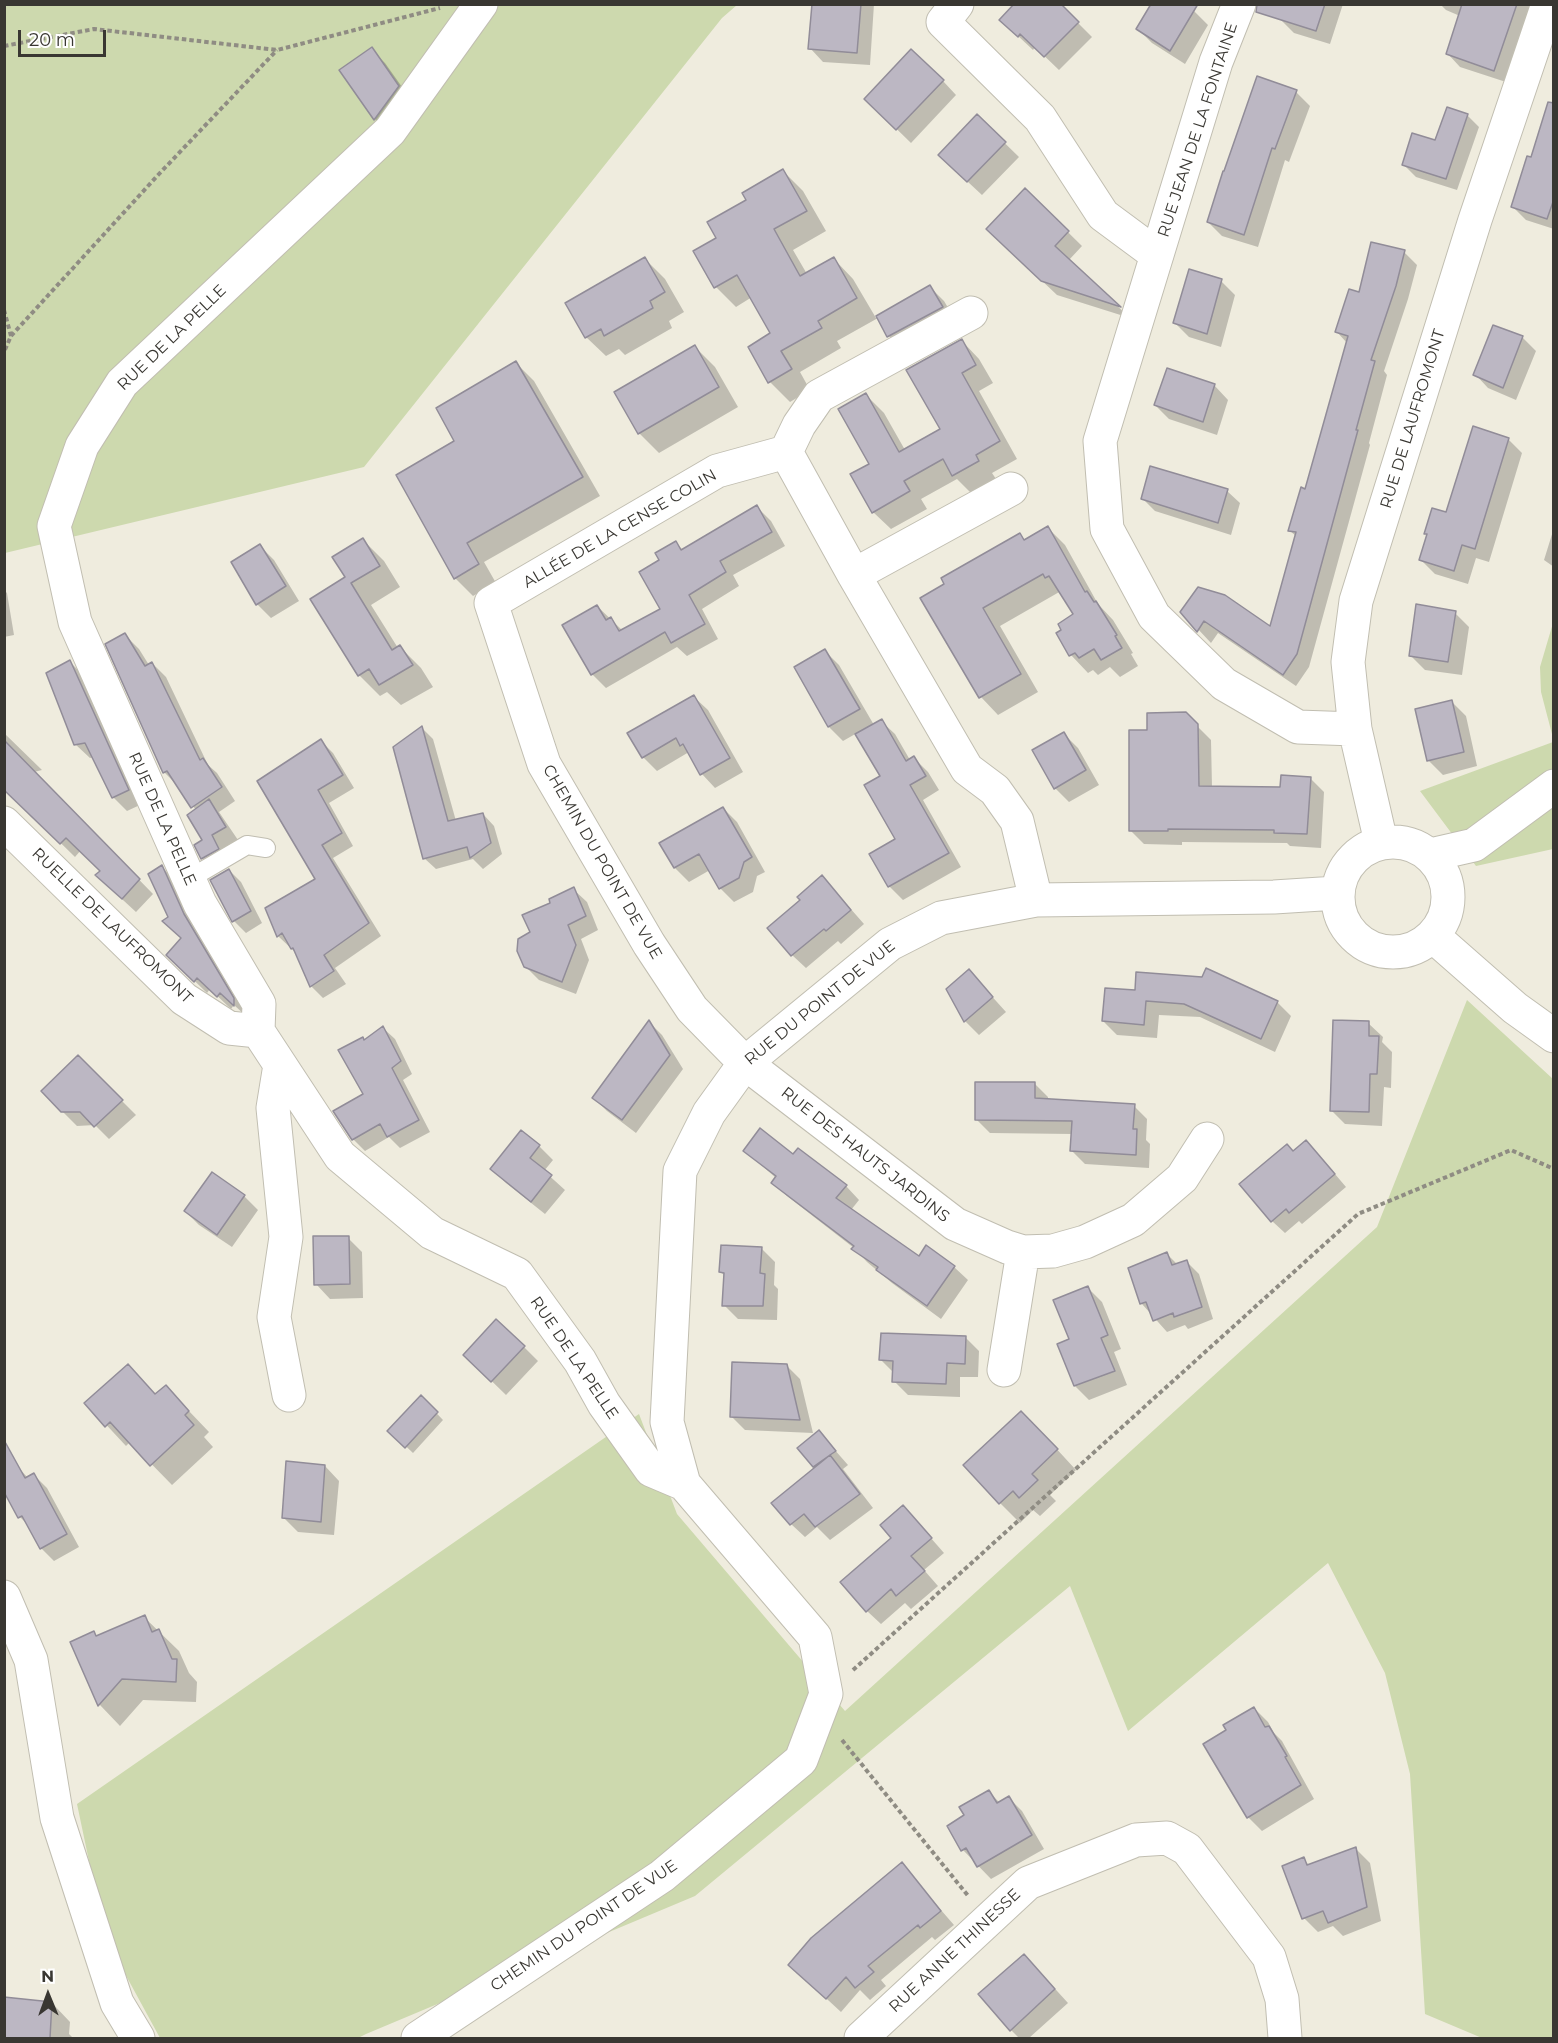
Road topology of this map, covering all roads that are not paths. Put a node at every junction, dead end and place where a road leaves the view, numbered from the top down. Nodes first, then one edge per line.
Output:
1 (481, 4) edge
2 (957, 4) edge
3 (1239, 4) edge
4 (1548, 4) edge
5 (1157, 255) junction
6 (971, 313) dead end
7 (786, 452) junction
8 (1011, 489) dead end
9 (854, 575) junction
10 (491, 603) joint
11 (1355, 729) junction
12 (1554, 786) edge
13 (4, 823) edge
14 (1382, 842) junction
15 (266, 849) dead end
16 (1430, 855) junction
17 (189, 879) junction
18 (1337, 893) junction
19 (1036, 900) junction
20 (1433, 936) junction
21 (258, 1031) junction
22 (1554, 1036) edge
23 (745, 1063) junction
24 (280, 1065) junction
25 (1207, 1139) dead end
26 (1023, 1252) junction
27 (1004, 1370) dead end
28 (289, 1395) dead end
29 (684, 1484) junction
30 (4, 1597) edge
31 (822, 1705) joint
32 (138, 2038) edge
33 (418, 2038) edge
34 (861, 2038) edge
35 (1285, 2038) edge

1 - 17 street, RUE DE LA PELLE
2 - 5 street, RUE JEAN DE LA FONTAINE
3 - 5 street, RUE JEAN DE LA FONTAINE
4 - 11 street, RUE DE LAUFROMONT
5 - 11 street, RUE JEAN DE LA FONTAINE
6 - 7 street
7 - 9 street
7 - 10 street, ALLÉE DE LA CENSE COLIN
8 - 9 street
9 - 19 street
10 - 23 street, CHEMIN DU POINT DE VUE
11 - 14 street, RUE DE LAUFROMONT
12 - 16 street
13 - 21 street, RUELLE DE LAUFROMONT
14 - 16 street
14 - 18 street
15 - 17 lane
16 - 20 street
17 - 21 street, RUE DE LA PELLE
18 - 19 street, RUE DU POINT DE VUE
18 - 20 street
19 - 23 street, RUE DU POINT DE VUE
20 - 22 street
21 - 24 street, RUE DE LA PELLE
23 - 26 street, RUE DES HAUTS JARDINS
23 - 29 street, RUE DU POINT DE VUE
24 - 28 street
24 - 29 street, RUE DE LA PELLE
25 - 26 street, RUE DES HAUTS JARDINS
26 - 27 street
29 - 31 street, RUE DU POINT DE VUE
30 - 32 street
31 - 33 street, CHEMIN DU POINT DE VUE
34 - 35 street, RUE ANNE THINESSE

